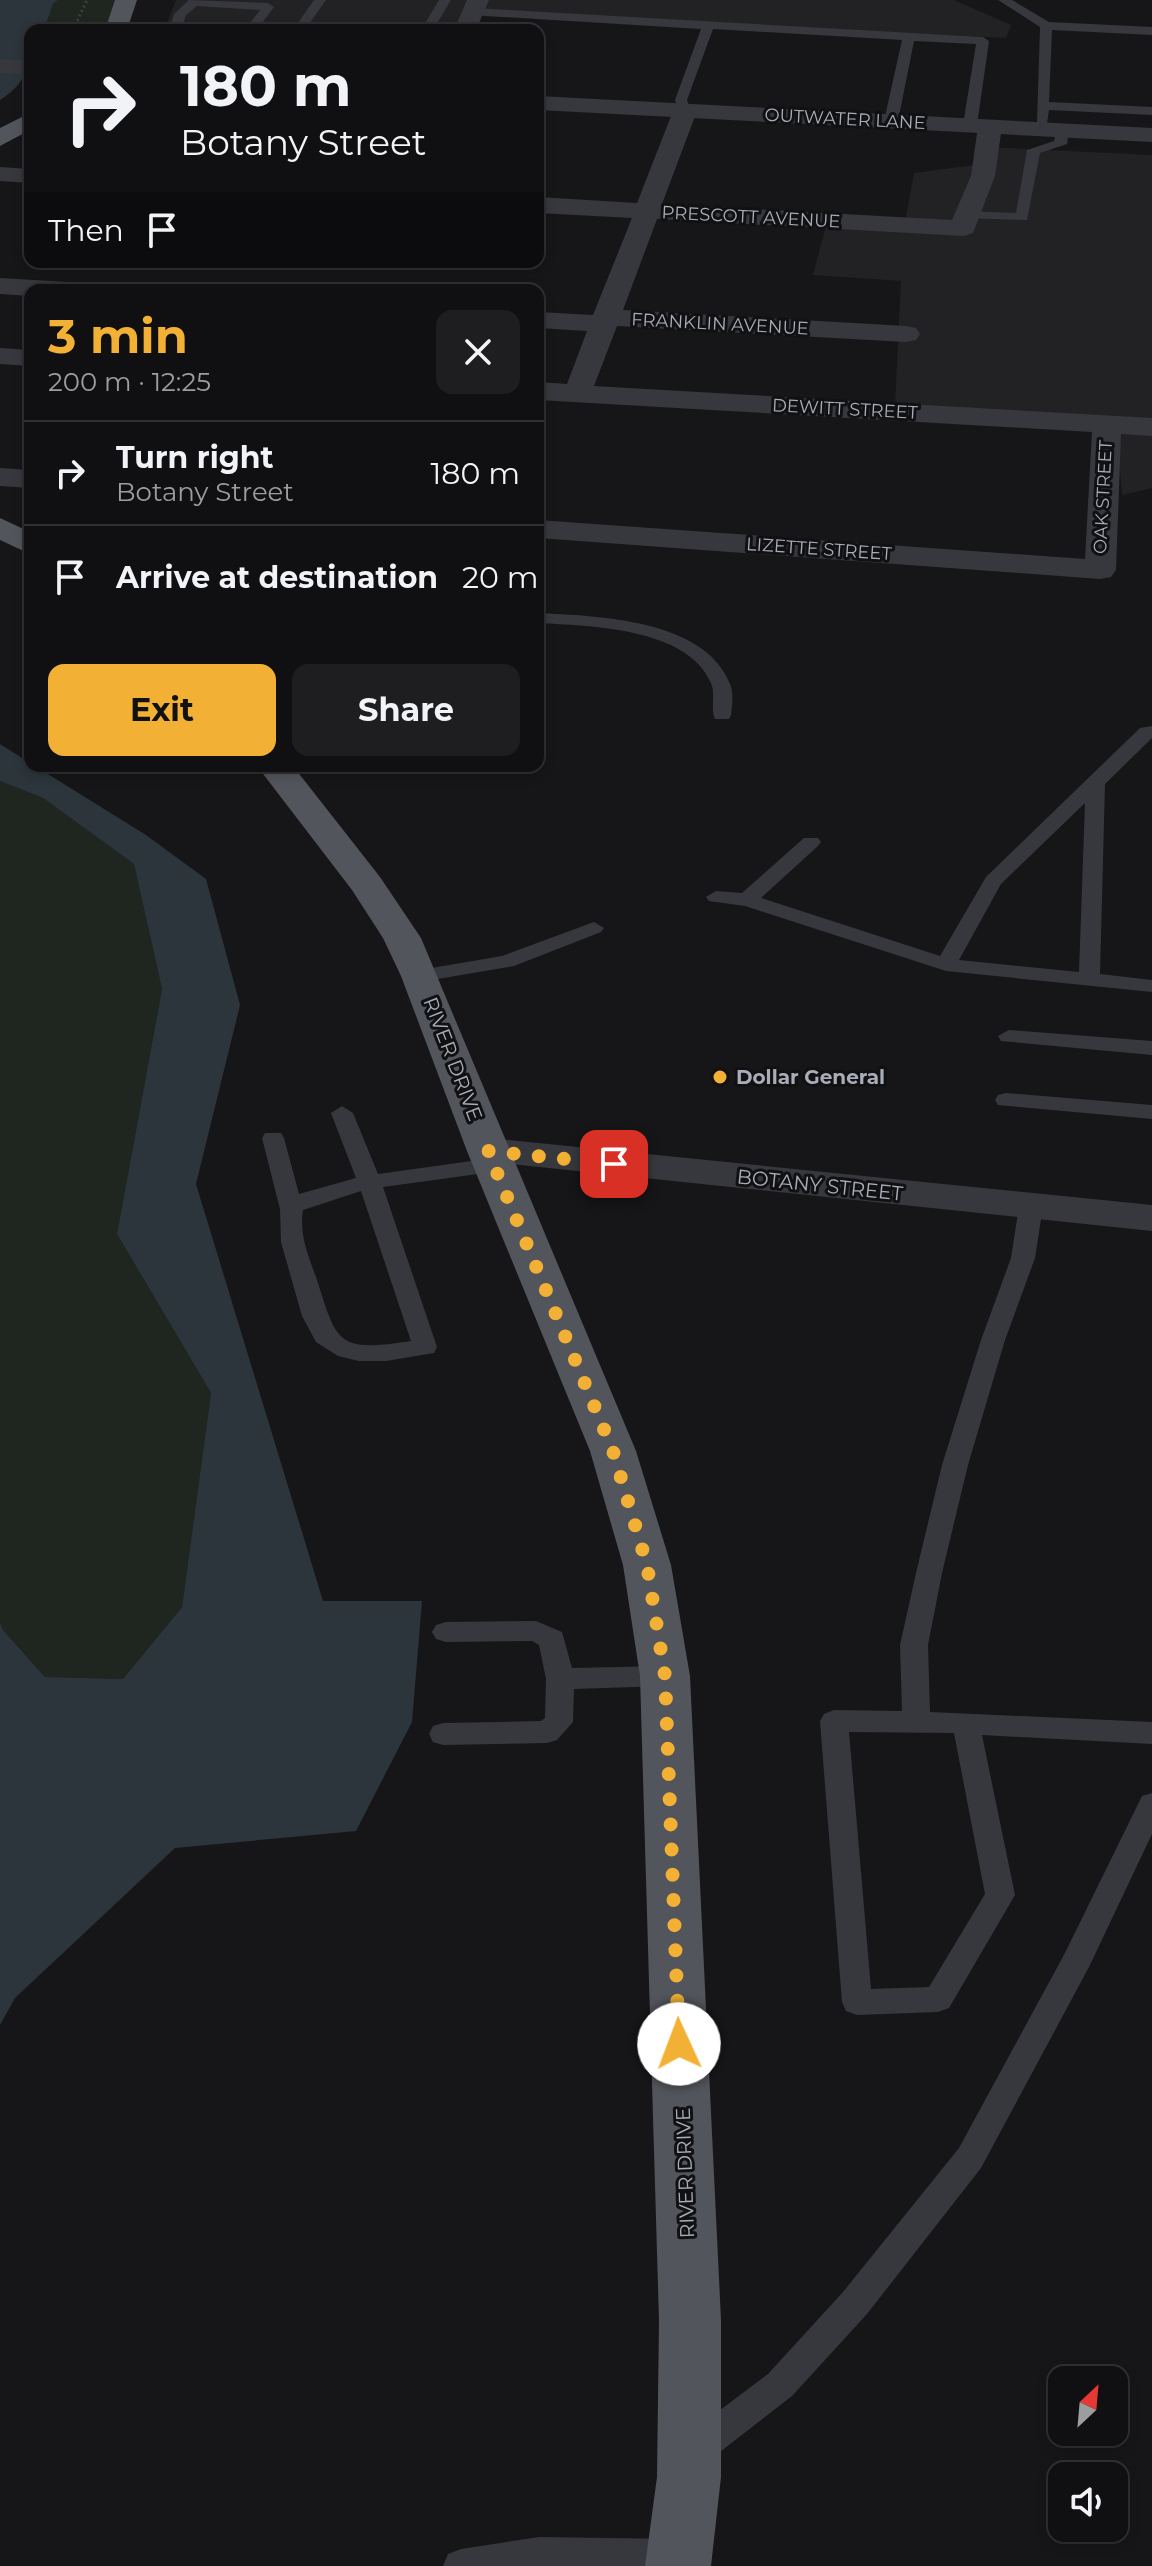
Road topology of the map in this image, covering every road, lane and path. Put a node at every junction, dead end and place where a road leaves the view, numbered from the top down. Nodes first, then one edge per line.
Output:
1 (87, 0) edge
2 (126, 0) edge
3 (320, 0) edge
4 (445, 0) edge
5 (1004, 0) edge
6 (529, 2) dead end
7 (191, 5) edge
8 (236, 7) edge
9 (216, 10) dead end
10 (473, 11) edge
11 (264, 12) junction
12 (76, 24) edge
13 (118, 24) edge
14 (177, 24) edge
15 (255, 24) edge
16 (267, 24) edge
17 (303, 24) edge
18 (431, 24) edge
19 (708, 26) junction
20 (1046, 26) junction
21 (1152, 31) edge
22 (909, 37) junction
23 (0, 66) edge
24 (24, 75) edge
25 (24, 76) edge
26 (0, 79) edge
27 (544, 103) edge
28 (685, 111) junction
29 (1152, 111) edge
30 (891, 121) junction
31 (1049, 122) junction
32 (24, 124) edge
33 (980, 125) junction
34 (1152, 135) edge
35 (0, 139) edge
36 (0, 174) edge
37 (24, 176) edge
38 (544, 205) edge
39 (646, 212) junction
40 (964, 221) junction
41 (0, 286) edge
42 (24, 287) edge
43 (544, 320) edge
44 (605, 321) junction
45 (906, 334) dead end
46 (0, 356) edge
47 (24, 358) edge
48 (544, 391) edge
49 (577, 394) junction
50 (1107, 424) junction
51 (1152, 427) edge
52 (0, 477) edge
53 (24, 479) edge
54 (0, 527) edge
55 (544, 529) edge
56 (24, 541) edge
57 (1100, 570) joint
58 (544, 618) edge
59 (722, 715) dead end
60 (1152, 732) edge
61 (280, 772) edge
62 (1095, 782) junction
63 (811, 842) dead end
64 (716, 897) dead end
65 (747, 900) junction
66 (594, 928) dead end
67 (946, 965) junction
68 (420, 976) junction
69 (1089, 980) junction
70 (1152, 986) edge
71 (1009, 1036) dead end
72 (1152, 1048) edge
73 (1006, 1100) dead end
74 (1152, 1112) edge
75 (342, 1113) dead end
76 (273, 1138) dead end
77 (491, 1158) junction
78 (370, 1184) junction
79 (1031, 1206) junction
80 (291, 1208) junction
81 (1152, 1218) edge
82 (446, 1632) dead end
83 (665, 1676) junction
84 (560, 1679) junction
85 (916, 1723) junction
86 (966, 1723) junction
87 (1152, 1733) edge
88 (443, 1734) dead end
89 (1152, 1804) edge
90 (690, 2455) junction
91 (678, 2561) edge
92 (461, 2566) edge

1 - 12 path
2 - 13 main road
3 - 17 lane
4 - 18 lane
5 - 20 lane
6 - 10 lane
7 - 9 lane
7 - 11 lane
7 - 14 lane
8 - 11 lane
8 - 16 lane
10 - 19 lane
11 - 15 lane
19 - 22 lane
19 - 28 lane
20 - 21 lane
20 - 31 lane
22 - 30 lane
22 - 33 lane
23 - 24 street
25 - 26 street
27 - 28 street, OUTWATER LANE
28 - 30 street, OUTWATER LANE
28 - 39 street
29 - 31 lane
30 - 33 street, OUTWATER LANE
31 - 33 street, OUTWATER LANE
31 - 34 street, OUTWATER LANE
31 - 40 lane
32 - 35 main road
33 - 40 street
36 - 37 street
38 - 39 street, PRESCOTT AVENUE
39 - 40 street, PRESCOTT AVENUE
39 - 44 street
41 - 42 street
43 - 44 street, FRANKLIN AVENUE
44 - 45 street, FRANKLIN AVENUE
44 - 49 street
46 - 47 street
48 - 49 street, DEWITT STREET
49 - 50 street, DEWITT STREET
50 - 51 street, DEWITT STREET
50 - 57 street, OAK STREET
52 - 53 street
54 - 56 main road
55 - 57 street, LIZETTE STREET
58 - 59 lane
60 - 62 lane
61 - 68 main road, RIVER DRIVE
62 - 67 lane
62 - 69 lane
63 - 65 lane
64 - 65 lane
65 - 67 lane
66 - 68 lane
67 - 69 lane
68 - 77 main road, RIVER DRIVE
69 - 70 lane
71 - 72 lane
73 - 74 lane
75 - 78 lane
76 - 80 lane
77 - 78 lane
77 - 79 street, BOTANY STREET
77 - 83 main road, RIVER DRIVE
78 - 80 lane
78 - 80 lane
79 - 81 street, BOTANY STREET
79 - 85 lane
82 - 84 lane
83 - 84 lane
83 - 90 main road, RIVER DRIVE
84 - 88 lane
85 - 86 lane
85 - 86 lane
86 - 87 lane
89 - 90 lane
90 - 91 main road, RIVER DRIVE
91 - 92 lane

